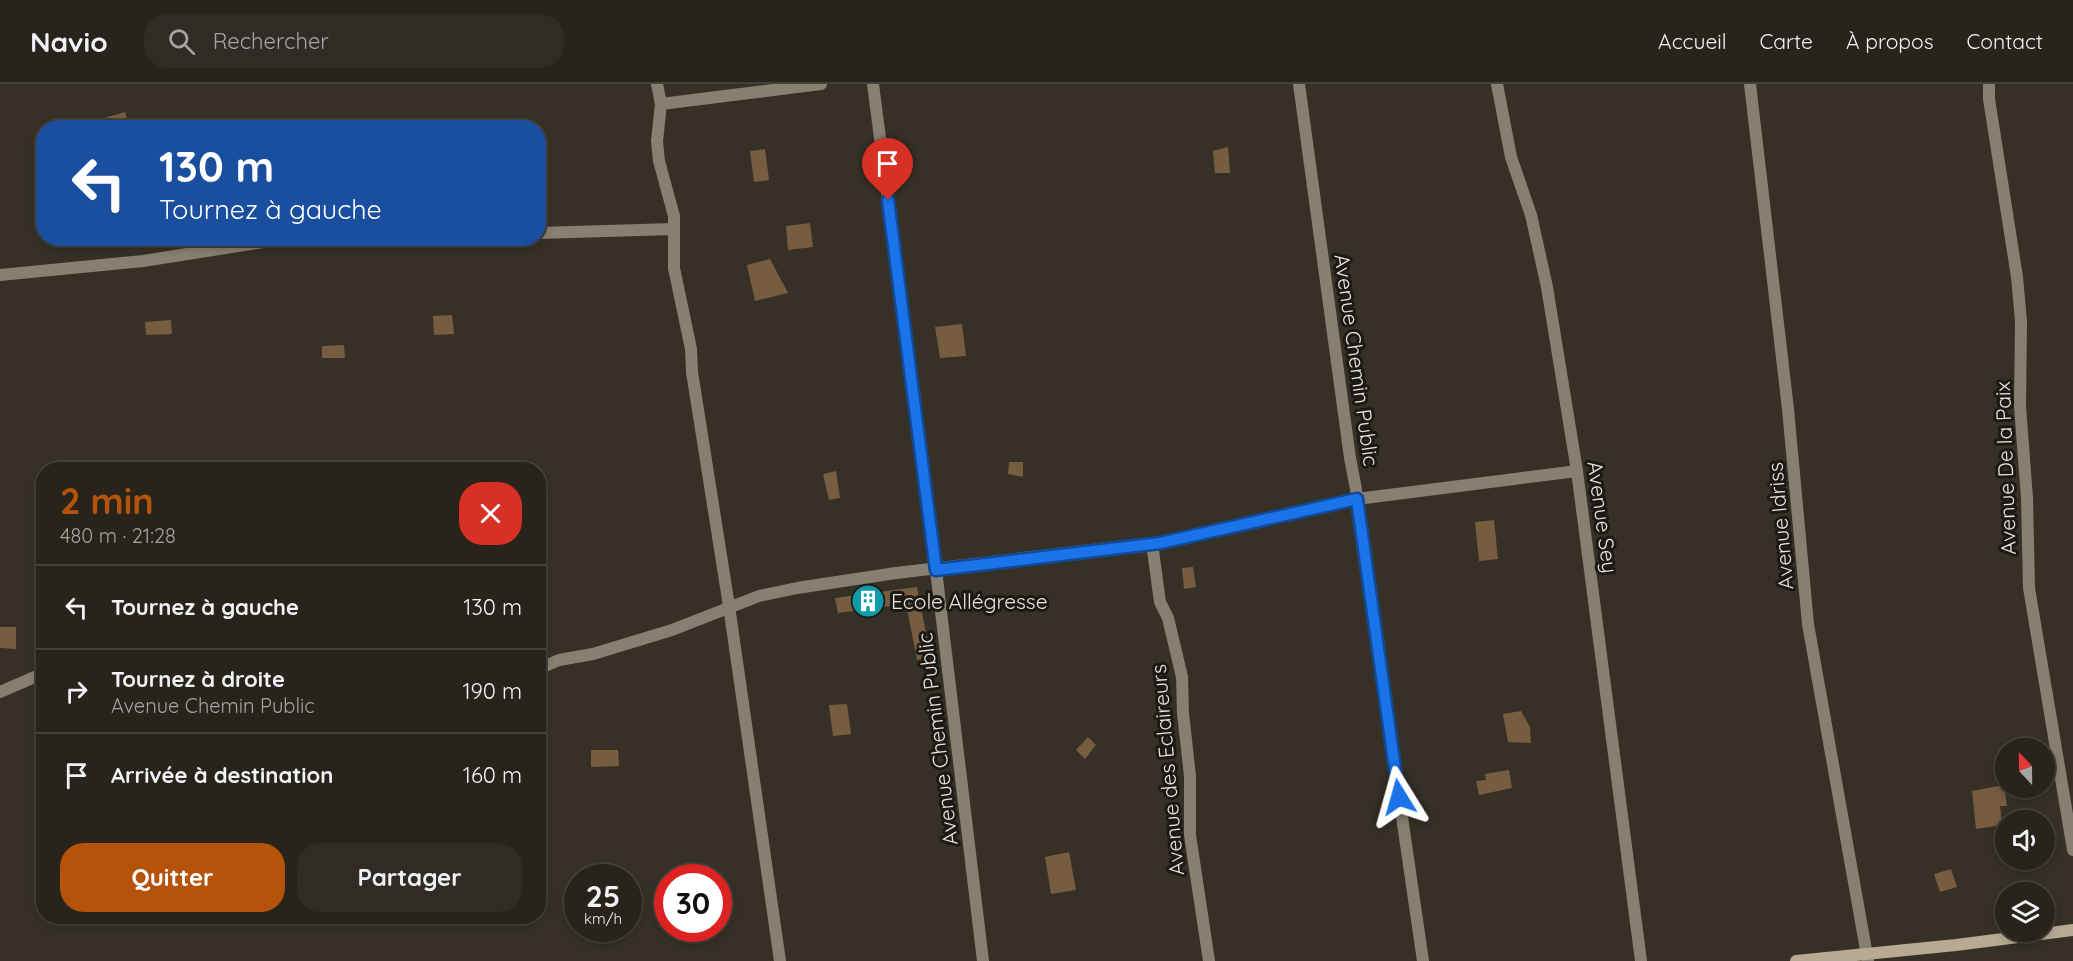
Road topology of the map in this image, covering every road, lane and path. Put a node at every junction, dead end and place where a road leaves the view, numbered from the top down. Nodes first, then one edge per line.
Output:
1 (657, 84) edge
2 (821, 84) edge
3 (873, 84) edge
4 (1299, 84) edge
5 (1497, 84) edge
6 (1750, 84) edge
7 (1989, 84) edge
8 (661, 104) junction
9 (674, 229) junction
10 (546, 233) edge
11 (238, 246) edge
12 (0, 274) edge
13 (1577, 471) junction
14 (1357, 499) junction
15 (1152, 543) junction
16 (936, 570) junction
17 (729, 606) junction
18 (546, 666) edge
19 (36, 677) edge
20 (0, 692) edge
21 (2073, 850) edge
22 (2073, 930) edge
23 (1867, 958) edge
24 (780, 961) edge
25 (983, 961) edge
26 (1209, 961) edge
27 (1423, 961) edge
28 (1641, 961) edge
29 (1796, 961) edge

1 - 8 street
2 - 8 street
3 - 16 street, Avenue Chemin Public
4 - 14 street, Avenue Chemin Public
5 - 13 street, Avenue Sey
6 - 23 street, Avenue Idriss
7 - 21 street, Avenue De la Paix
8 - 9 street
9 - 10 street
9 - 17 street
11 - 12 street
13 - 14 street
13 - 28 street, Avenue Sey
14 - 15 street
14 - 27 street, Avenue Chemin Public
15 - 16 street
15 - 26 street, Avenue des Eclaireurs
16 - 17 street
16 - 25 street, Avenue Chemin Public
17 - 18 street
17 - 24 street
19 - 20 street
22 - 23 street
23 - 29 street

